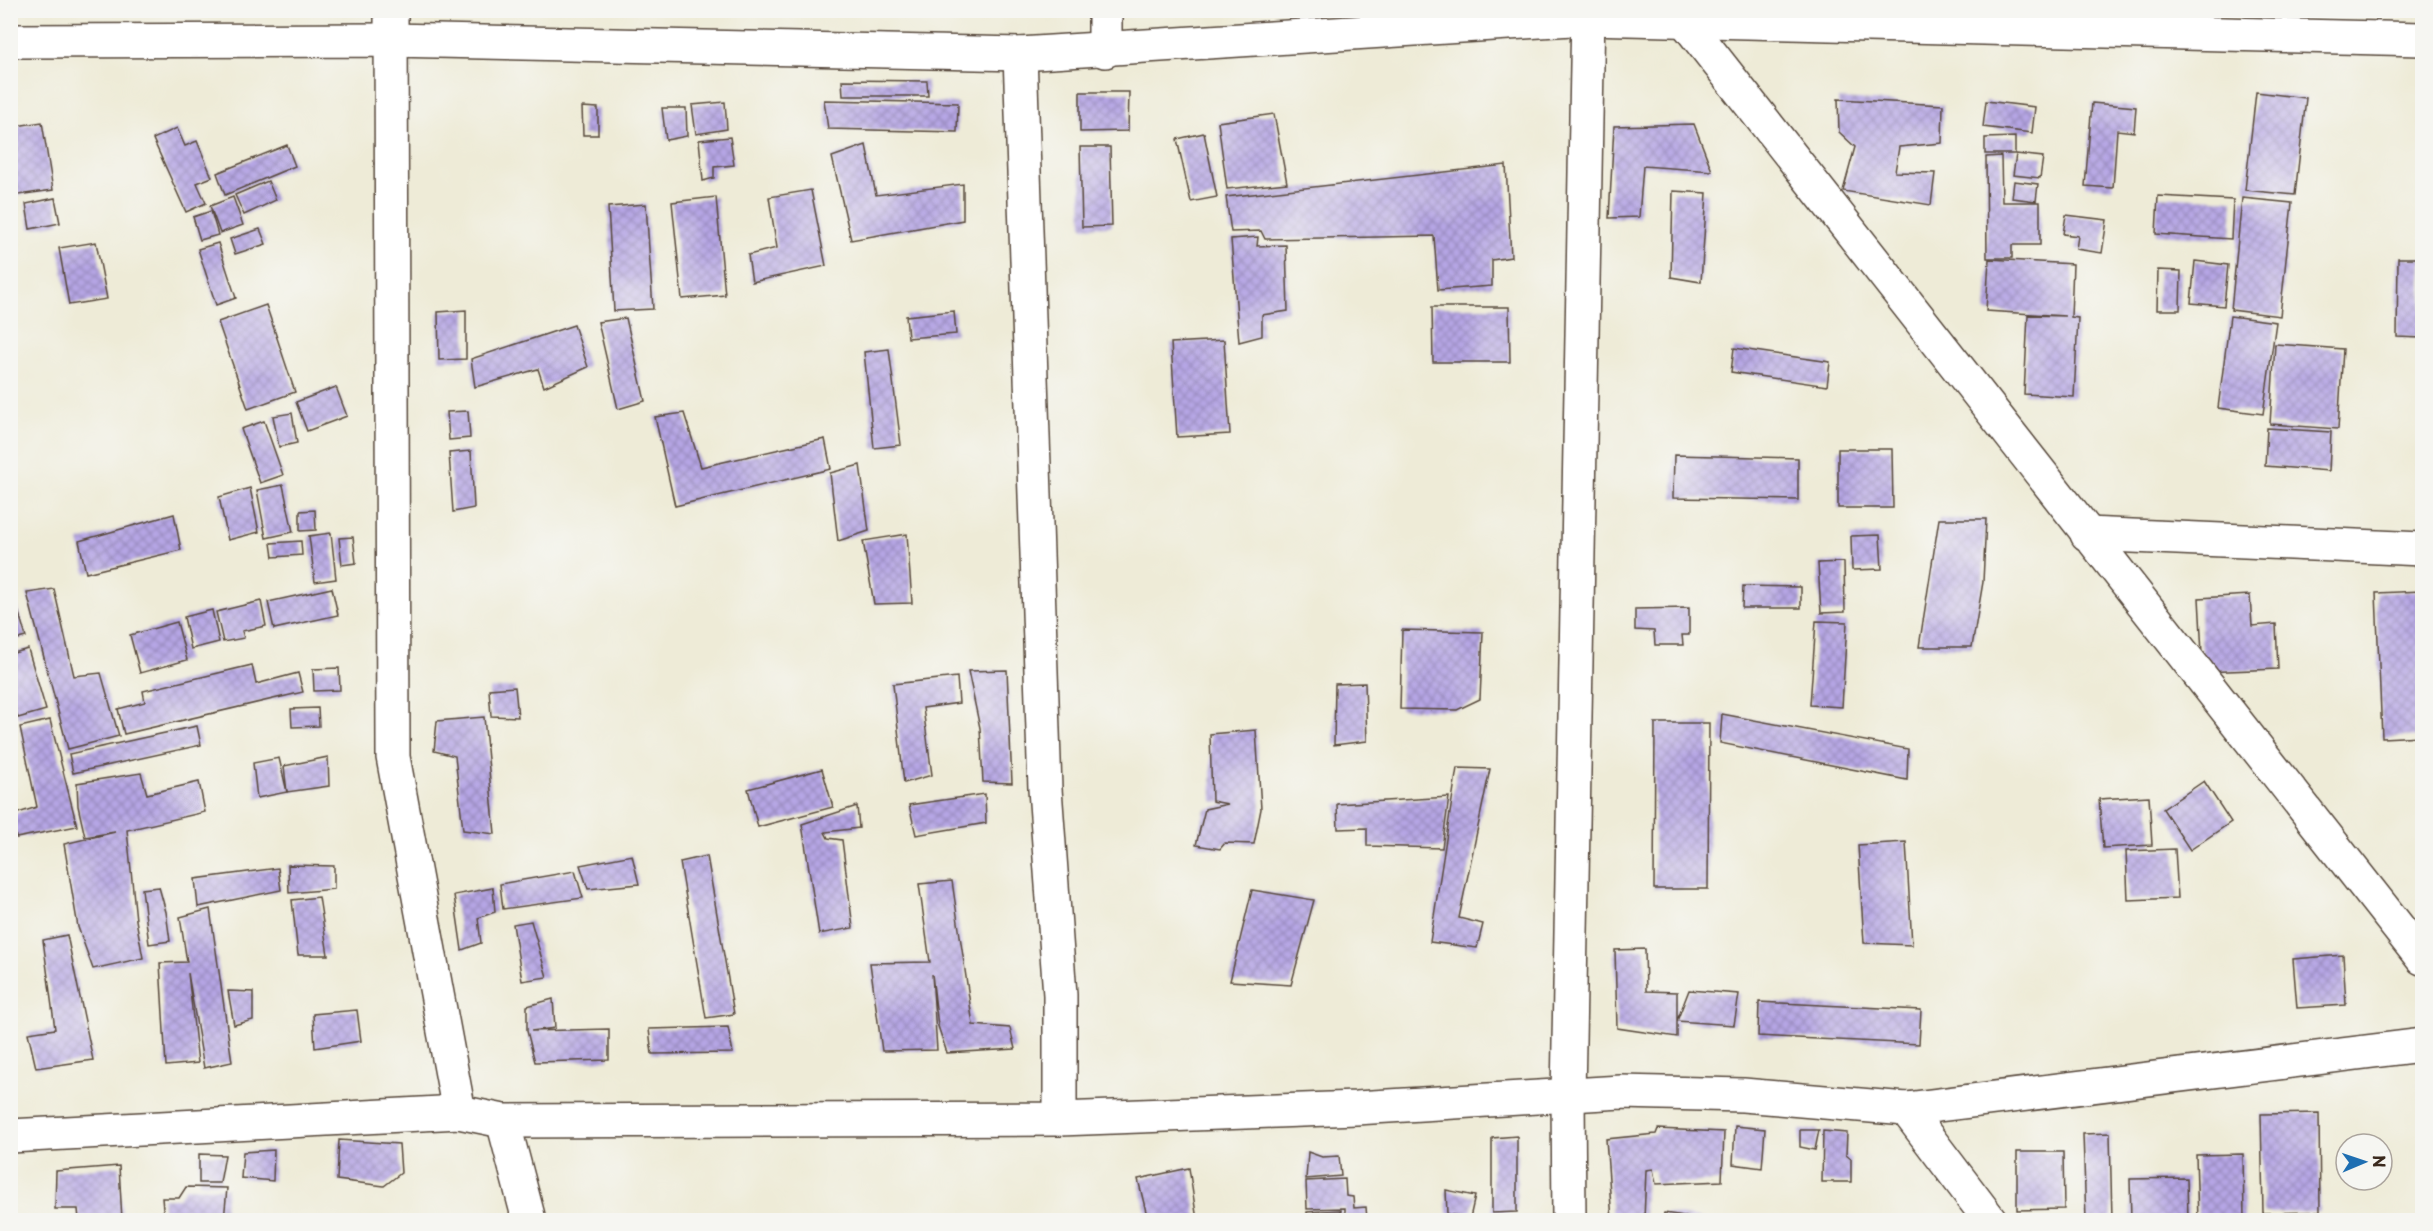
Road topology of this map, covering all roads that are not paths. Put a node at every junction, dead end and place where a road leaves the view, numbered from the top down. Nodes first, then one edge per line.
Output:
1 (1105, 10) edge
2 (1588, 14) edge
3 (1686, 21) junction
4 (391, 25) edge
5 (2422, 39) edge
6 (10, 41) edge
7 (1106, 51) junction
8 (1020, 54) junction
9 (2087, 534) junction
10 (2422, 549) edge
11 (2422, 958) edge
12 (2422, 1045) edge
13 (1568, 1096) junction
14 (1906, 1109) junction
15 (459, 1112) junction
16 (1060, 1119) junction
17 (503, 1121) junction
18 (10, 1136) edge
19 (529, 1221) edge
20 (1569, 1221) edge
21 (1990, 1221) edge

1 - 7 street
2 - 3 street
2 - 7 street
2 - 13 street
3 - 5 street
3 - 9 street
4 - 6 street
4 - 8 street
4 - 15 street
7 - 8 street
8 - 16 street
9 - 10 street
9 - 11 street
12 - 14 street
13 - 14 street
13 - 16 street
13 - 20 street
14 - 21 street
15 - 17 street
15 - 18 street
16 - 17 street
17 - 19 street

